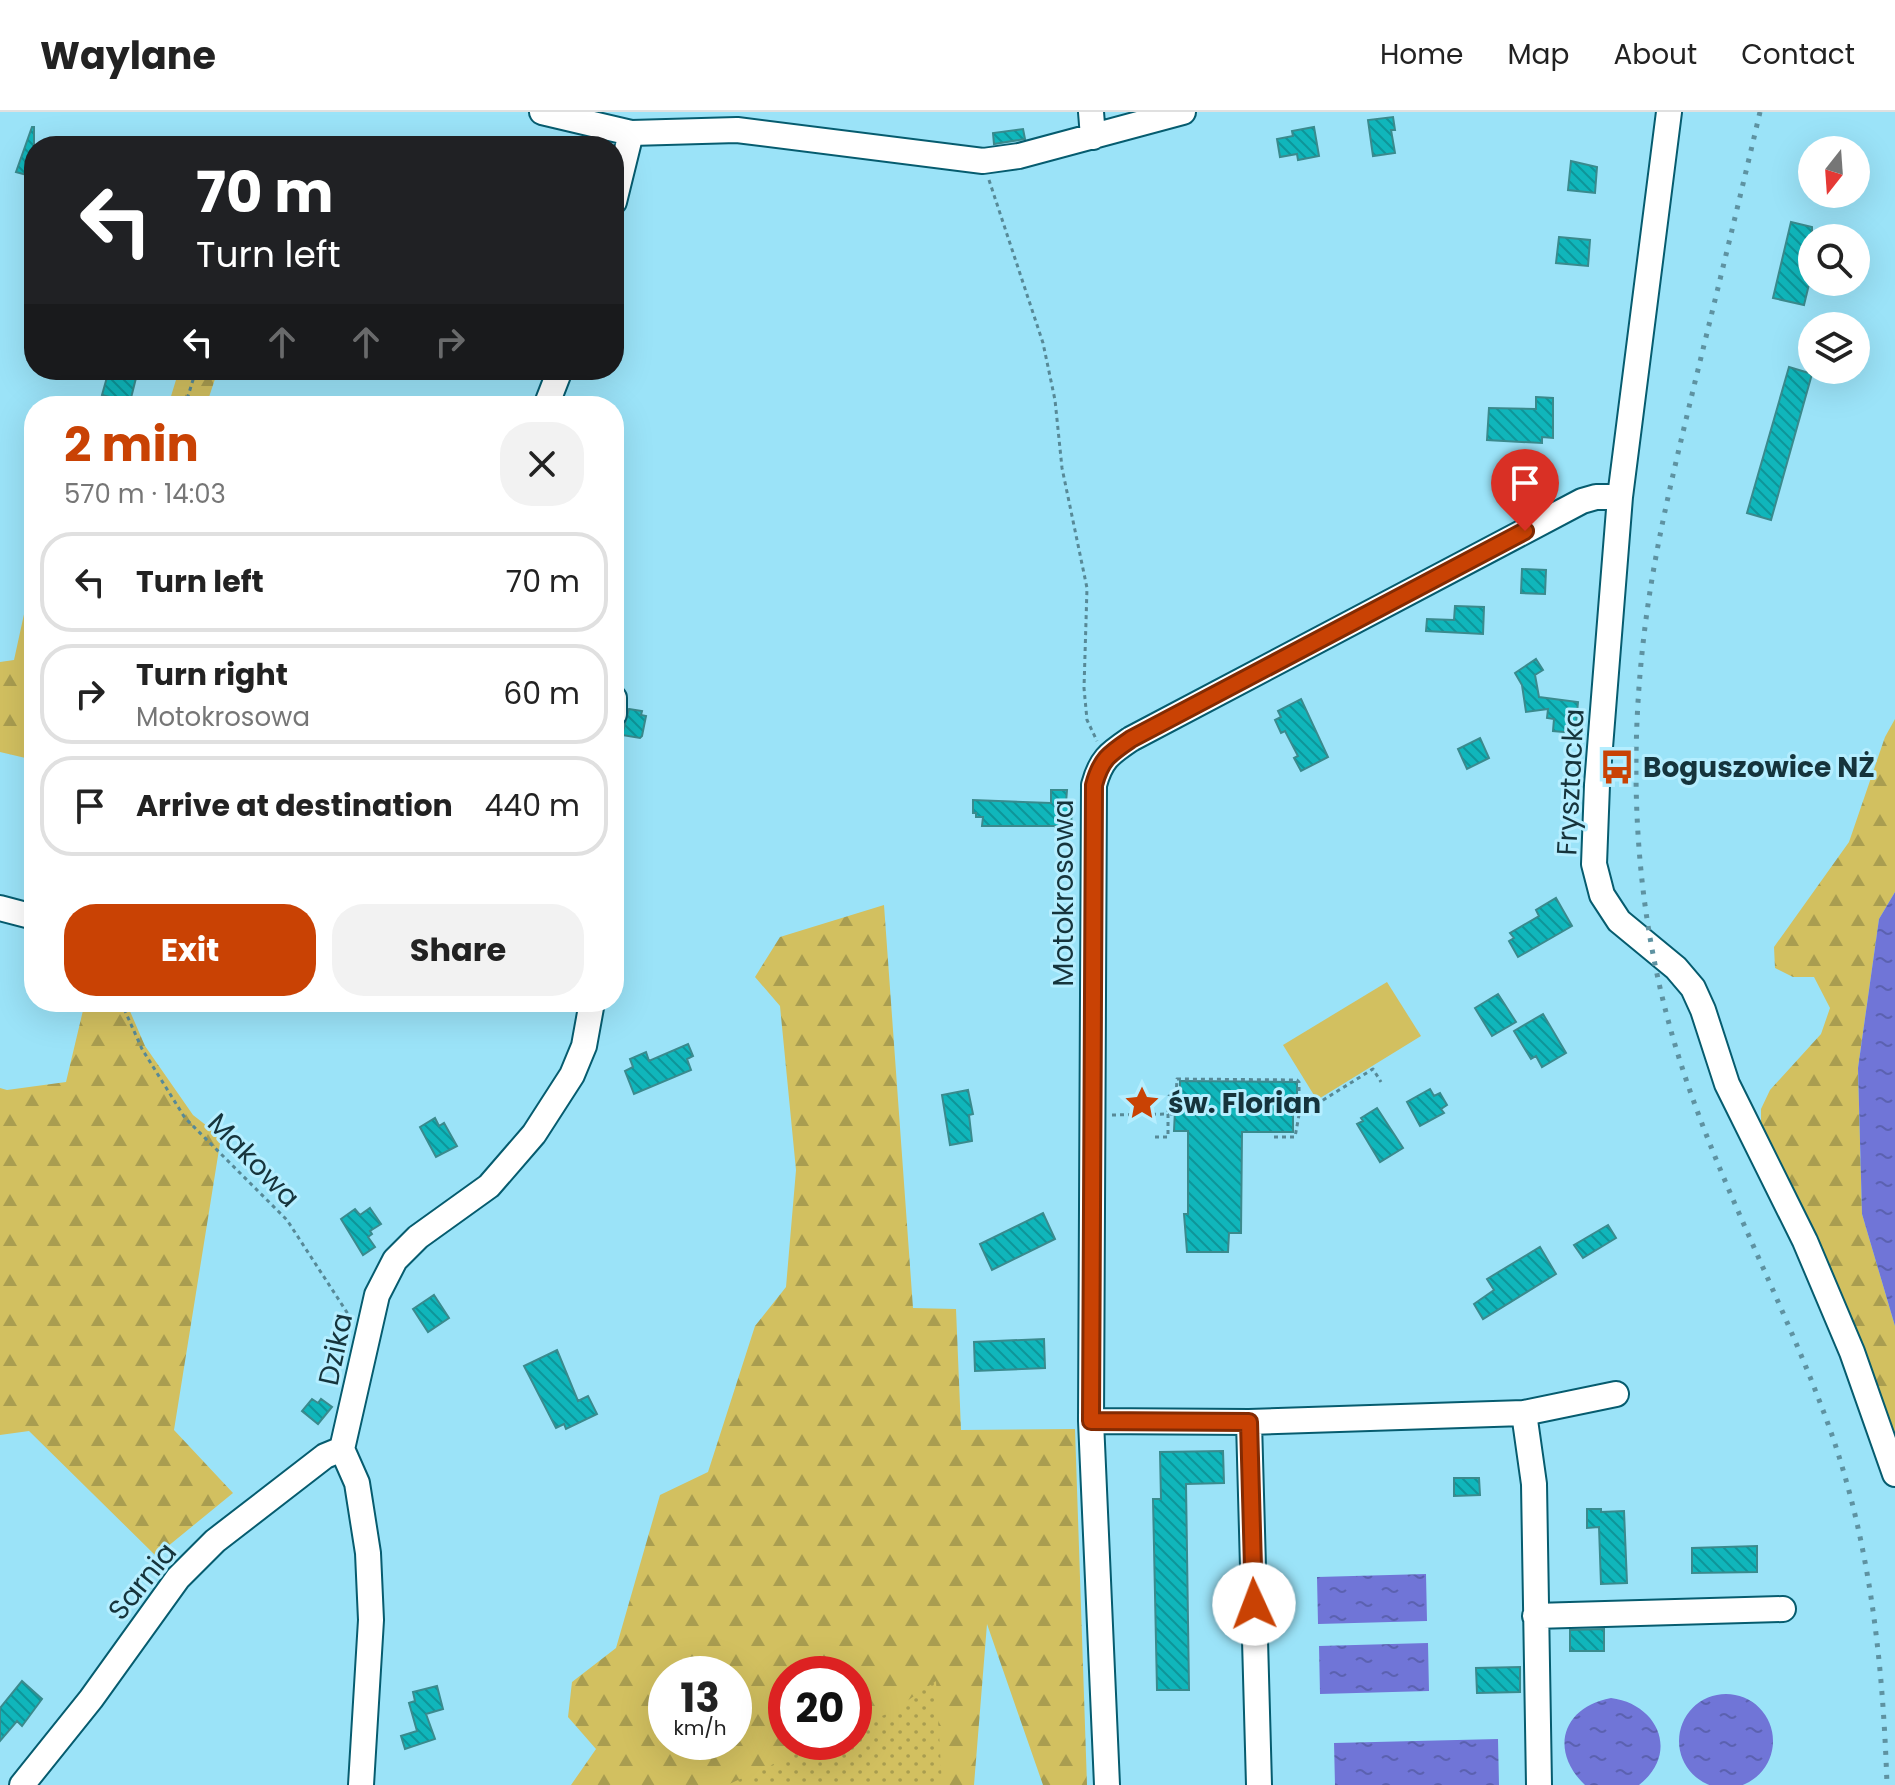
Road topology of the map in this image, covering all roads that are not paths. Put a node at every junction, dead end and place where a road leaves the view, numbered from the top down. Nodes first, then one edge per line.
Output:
1 (542, 112) edge
2 (1091, 112) edge
3 (1183, 112) edge
4 (1669, 112) edge
5 (631, 133) junction
6 (1093, 137) junction
7 (624, 161) edge
8 (1620, 497) junction
9 (0, 908) edge
10 (24, 914) edge
11 (590, 1012) edge
12 (1616, 1394) dead end
13 (1524, 1413) junction
14 (1091, 1421) junction
15 (1249, 1422) junction
16 (342, 1449) junction
17 (1895, 1474) edge
18 (1783, 1609) dead end
19 (1535, 1616) junction
20 (22, 1785) edge
21 (361, 1785) edge
22 (1107, 1785) edge
23 (1259, 1785) edge
24 (1539, 1785) edge

1 - 5 street
2 - 6 street
3 - 6 street
4 - 8 street, Frysztacka
5 - 6 street
5 - 7 street
8 - 14 street, Motokrosowa
8 - 17 street, Frysztacka
9 - 10 street
11 - 16 street, Dzika
12 - 13 street
13 - 15 street
13 - 19 street
14 - 15 street
14 - 22 street, Motokrosowa
15 - 23 street
16 - 20 street, Sarnia
16 - 21 street
18 - 19 street
19 - 24 street

